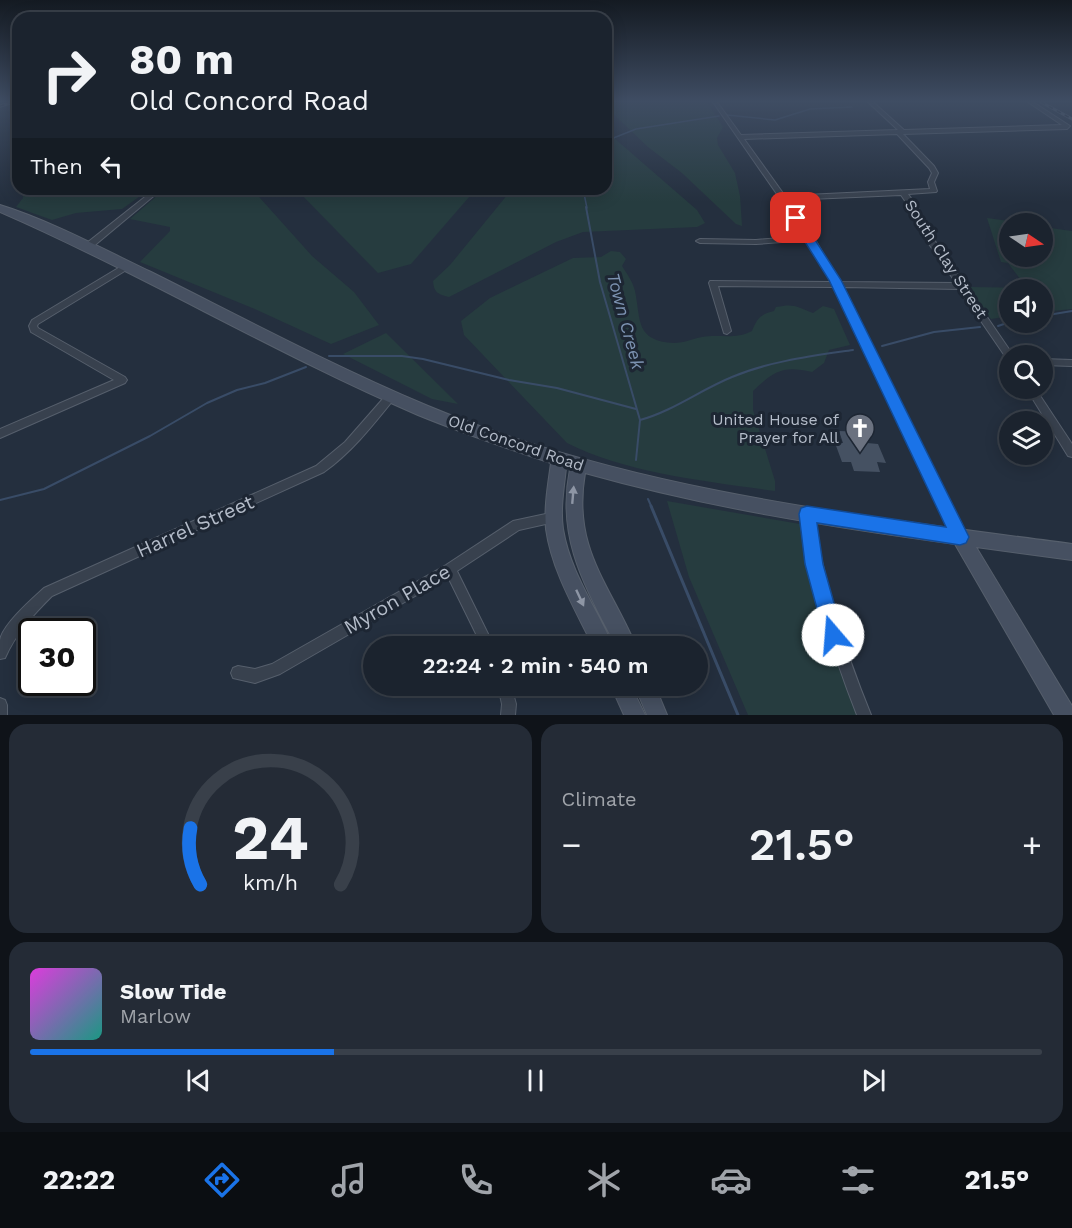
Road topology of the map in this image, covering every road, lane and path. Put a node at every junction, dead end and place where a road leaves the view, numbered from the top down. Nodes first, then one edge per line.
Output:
1 (784, 135) edge
2 (904, 135) edge
3 (740, 137) joint
4 (903, 192) junction
5 (152, 195) edge
6 (782, 198) junction
7 (0, 208) edge
8 (810, 238) junction
9 (700, 241) dead end
10 (86, 248) junction
11 (125, 267) junction
12 (837, 285) junction
13 (962, 286) junction
14 (727, 331) dead end
15 (1002, 345) edge
16 (1053, 362) edge
17 (1072, 363) edge
18 (391, 396) junction
19 (1037, 399) edge
20 (0, 434) edge
21 (1072, 453) edge
22 (559, 460) junction
23 (578, 466) junction
24 (807, 514) junction
25 (555, 517) junction
26 (960, 537) junction
27 (1072, 552) edge
28 (450, 568) junction
29 (603, 601) junction
30 (483, 636) edge
31 (598, 636) edge
32 (621, 636) edge
33 (0, 653) edge
34 (238, 674) dead end
35 (507, 696) edge
36 (626, 696) edge
37 (649, 696) edge
38 (0, 705) edge
39 (0, 715) edge
40 (508, 715) edge
41 (635, 715) edge
42 (657, 715) edge
43 (864, 715) edge
44 (1066, 715) edge

1 - 3 street
2 - 4 street
3 - 6 street
4 - 6 street
4 - 13 street, South Clay Street
5 - 10 street
6 - 8 street
7 - 10 main road, Old Concord Road
8 - 9 street
8 - 12 street
10 - 11 main road, Old Concord Road
11 - 18 main road, Old Concord Road
11 - 20 street
12 - 13 street
12 - 14 street
12 - 26 street
13 - 15 street, South Clay Street
16 - 17 street
18 - 22 main road, Old Concord Road
18 - 33 street, Harrel Street
19 - 21 street
22 - 23 main road, Old Concord Road
22 - 25 main road
23 - 24 main road, Old Concord Road
29 -> 23 main road
24 - 26 main road, Old Concord Road
24 - 43 street
25 - 28 street, Myron Place
25 - 29 main road
25 -> 31 main road
26 - 27 main road, Old Concord Road
26 - 44 main road
28 - 30 street
28 - 34 street, Myron Place
29 - 32 main road
35 - 40 street
36 - 41 main road
37 - 42 main road
38 - 39 street

